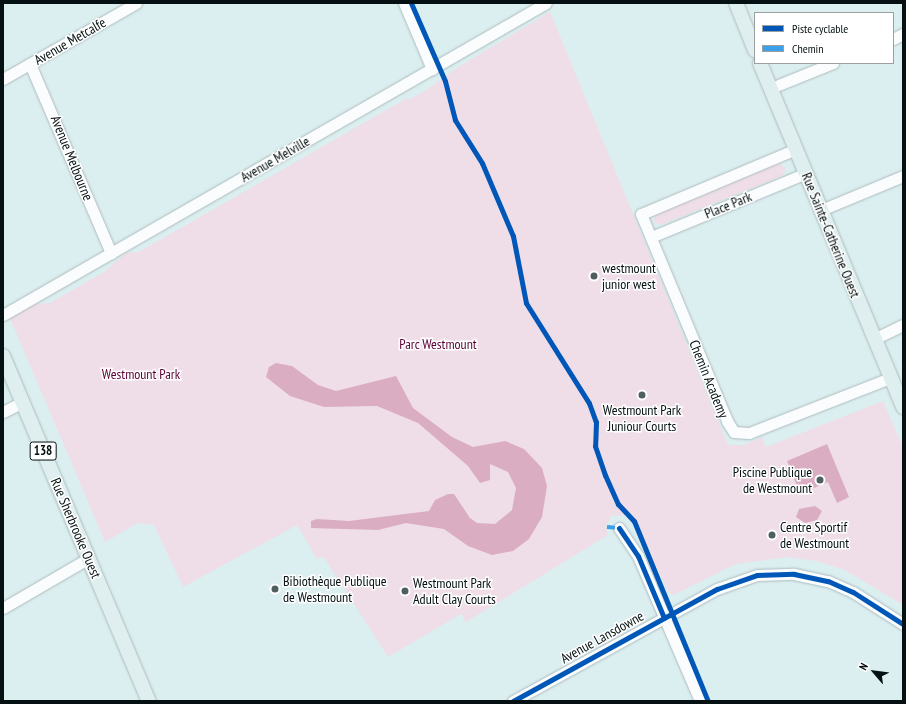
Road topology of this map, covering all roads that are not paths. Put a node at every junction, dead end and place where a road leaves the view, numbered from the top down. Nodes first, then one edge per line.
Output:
1 (136, 3) edge
2 (404, 3) edge
3 (546, 3) edge
4 (736, 3) edge
5 (754, 48) edge
6 (30, 64) junction
7 (760, 64) edge
8 (831, 64) edge
9 (432, 69) junction
10 (3, 79) edge
11 (771, 88) junction
12 (796, 149) junction
13 (806, 173) junction
14 (903, 176) edge
15 (821, 210) junction
16 (642, 214) joint
17 (651, 237) junction
18 (111, 253) junction
19 (3, 315) edge
20 (903, 325) edge
21 (874, 339) junction
22 (3, 356) edge
23 (890, 378) junction
24 (23, 402) junction
25 (903, 407) edge
26 (3, 412) edge
27 (619, 528) dead end
28 (89, 558) junction
29 (3, 608) edge
30 (664, 618) junction
31 (903, 624) edge
32 (149, 701) edge
33 (513, 701) edge
34 (700, 701) edge

1 - 6 street, Avenue Metcalfe
2 - 9 street
3 - 9 street, Avenue Melville
4 - 5 main road
6 - 10 street, Avenue Metcalfe
6 - 18 street, Avenue Melbourne
7 - 11 main road, Rue Sainte-Catherine Ouest
8 - 11 street
9 - 18 street, Avenue Melville
11 - 12 main road, Rue Sainte-Catherine Ouest
12 - 13 main road, Rue Sainte-Catherine Ouest
12 - 16 street, Place Park
13 - 15 main road, Rue Sainte-Catherine Ouest
13 - 17 street, Place Park
14 - 15 street
15 - 21 main road, Rue Sainte-Catherine Ouest
16 - 17 street, Chemin Academy
17 - 23 street, Chemin Academy
18 - 19 street, Avenue Melville
20 - 21 street
21 - 23 main road, Rue Sainte-Catherine Ouest
22 - 24 main road, Rue Sherbrooke Ouest / 138
23 - 25 main road, Rue Sainte-Catherine Ouest
24 - 26 street
24 - 28 main road, Rue Sherbrooke Ouest / 138
27 - 30 street
28 - 29 street
28 - 32 main road, Rue Sherbrooke Ouest / 138
30 - 31 street, Avenue Lansdowne
30 - 33 street, Avenue Lansdowne
30 - 34 street

